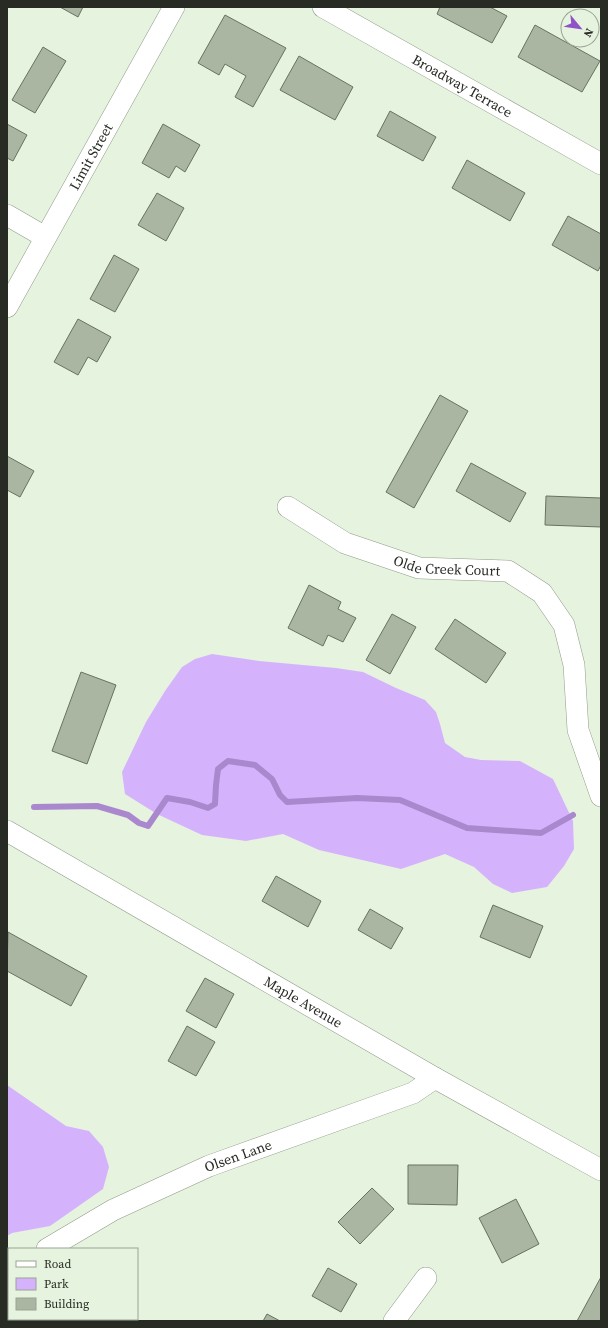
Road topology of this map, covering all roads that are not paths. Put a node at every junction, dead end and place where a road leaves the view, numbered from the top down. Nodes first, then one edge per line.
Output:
1 (174, 7) edge
2 (323, 7) edge
3 (601, 164) edge
4 (7, 215) edge
5 (45, 237) junction
6 (7, 307) edge
7 (288, 507) dead end
8 (601, 796) edge
9 (7, 831) edge
10 (435, 1078) junction
11 (601, 1170) edge
12 (49, 1248) edge
13 (426, 1278) dead end
14 (394, 1321) edge

1 - 5 street, Limit Street
2 - 3 street, Broadway Terrace
4 - 5 street
5 - 6 street, Limit Street
7 - 8 street, Olde Creek Court
9 - 10 street, Maple Avenue
10 - 11 street, Maple Avenue
10 - 12 street, Olsen Lane
13 - 14 street

